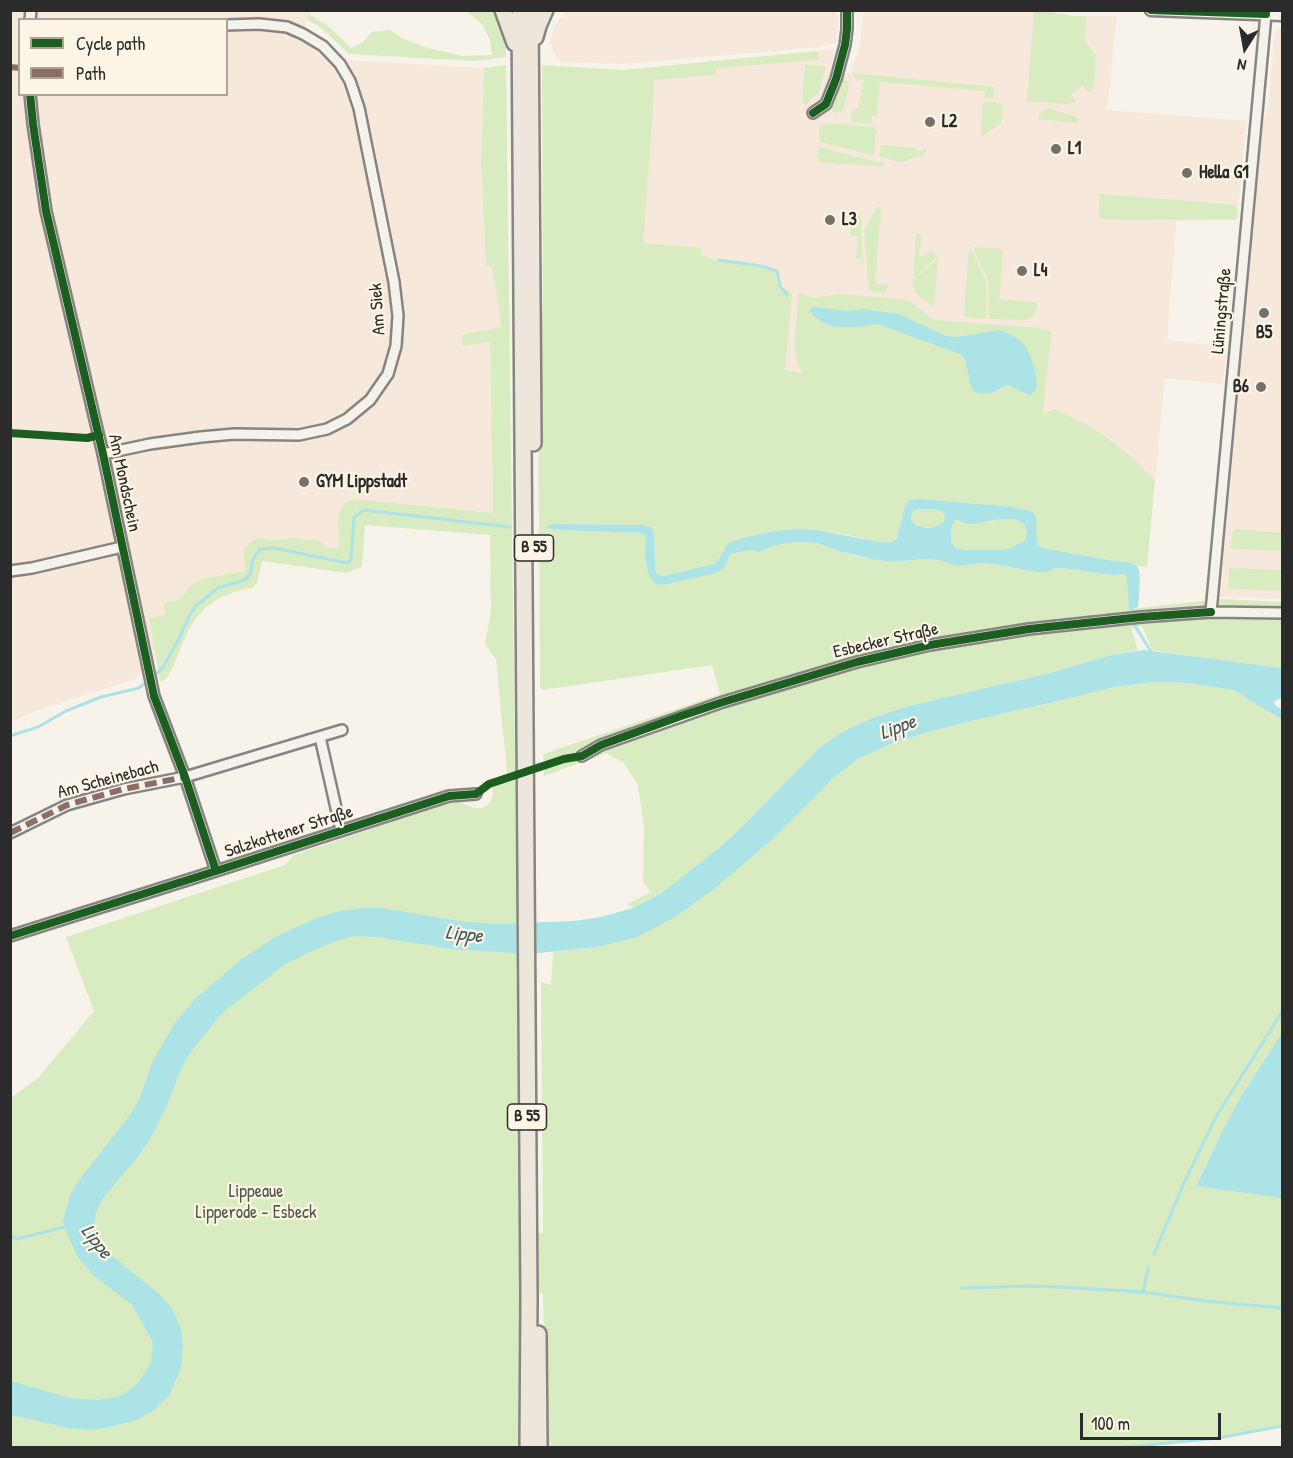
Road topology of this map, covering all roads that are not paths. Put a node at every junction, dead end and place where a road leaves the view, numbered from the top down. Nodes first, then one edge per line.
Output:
1 (502, 10) edge
2 (520, 10) edge
3 (530, 10) edge
4 (545, 10) edge
5 (847, 10) edge
6 (1151, 10) edge
7 (1266, 14) junction
8 (1282, 15) edge
9 (228, 25) edge
10 (525, 61) junction
11 (30, 96) edge
12 (813, 113) dead end
13 (103, 454) junction
14 (122, 547) junction
15 (10, 571) edge
16 (1211, 612) junction
17 (1282, 613) edge
18 (342, 730) dead end
19 (320, 737) junction
20 (582, 756) dead end
21 (185, 777) junction
22 (476, 794) dead end
23 (341, 830) junction
24 (10, 833) edge
25 (216, 871) junction
26 (10, 936) edge
27 (533, 1298) junction
28 (528, 1448) edge
29 (540, 1448) edge

1 - 10 highway
2 - 10 highway, B 55
3 - 10 highway, B 55
4 - 10 highway
5 - 12 street
6 - 7 street
7 - 8 street
7 - 16 street, Lüningstraße
9 - 13 street, Am Siek
10 - 27 highway, B 55
11 - 13 street, Am Mondschein
13 - 14 street, Am Mondschein
14 - 15 street
14 - 21 street, Am Mondschein
16 - 17 street, Esbecker Straße
16 - 20 street, Esbecker Straße
18 - 19 street, Am Scheinebach
19 - 21 street, Am Scheinebach
19 - 23 street
21 - 24 street, Am Scheinebach
21 - 25 street, Am Mondschein
22 - 23 street, Salzkottener Straße
23 - 25 street, Salzkottener Straße
25 - 26 street, Salzkottener Straße
27 - 28 highway, B 55
27 - 29 highway, B 55

